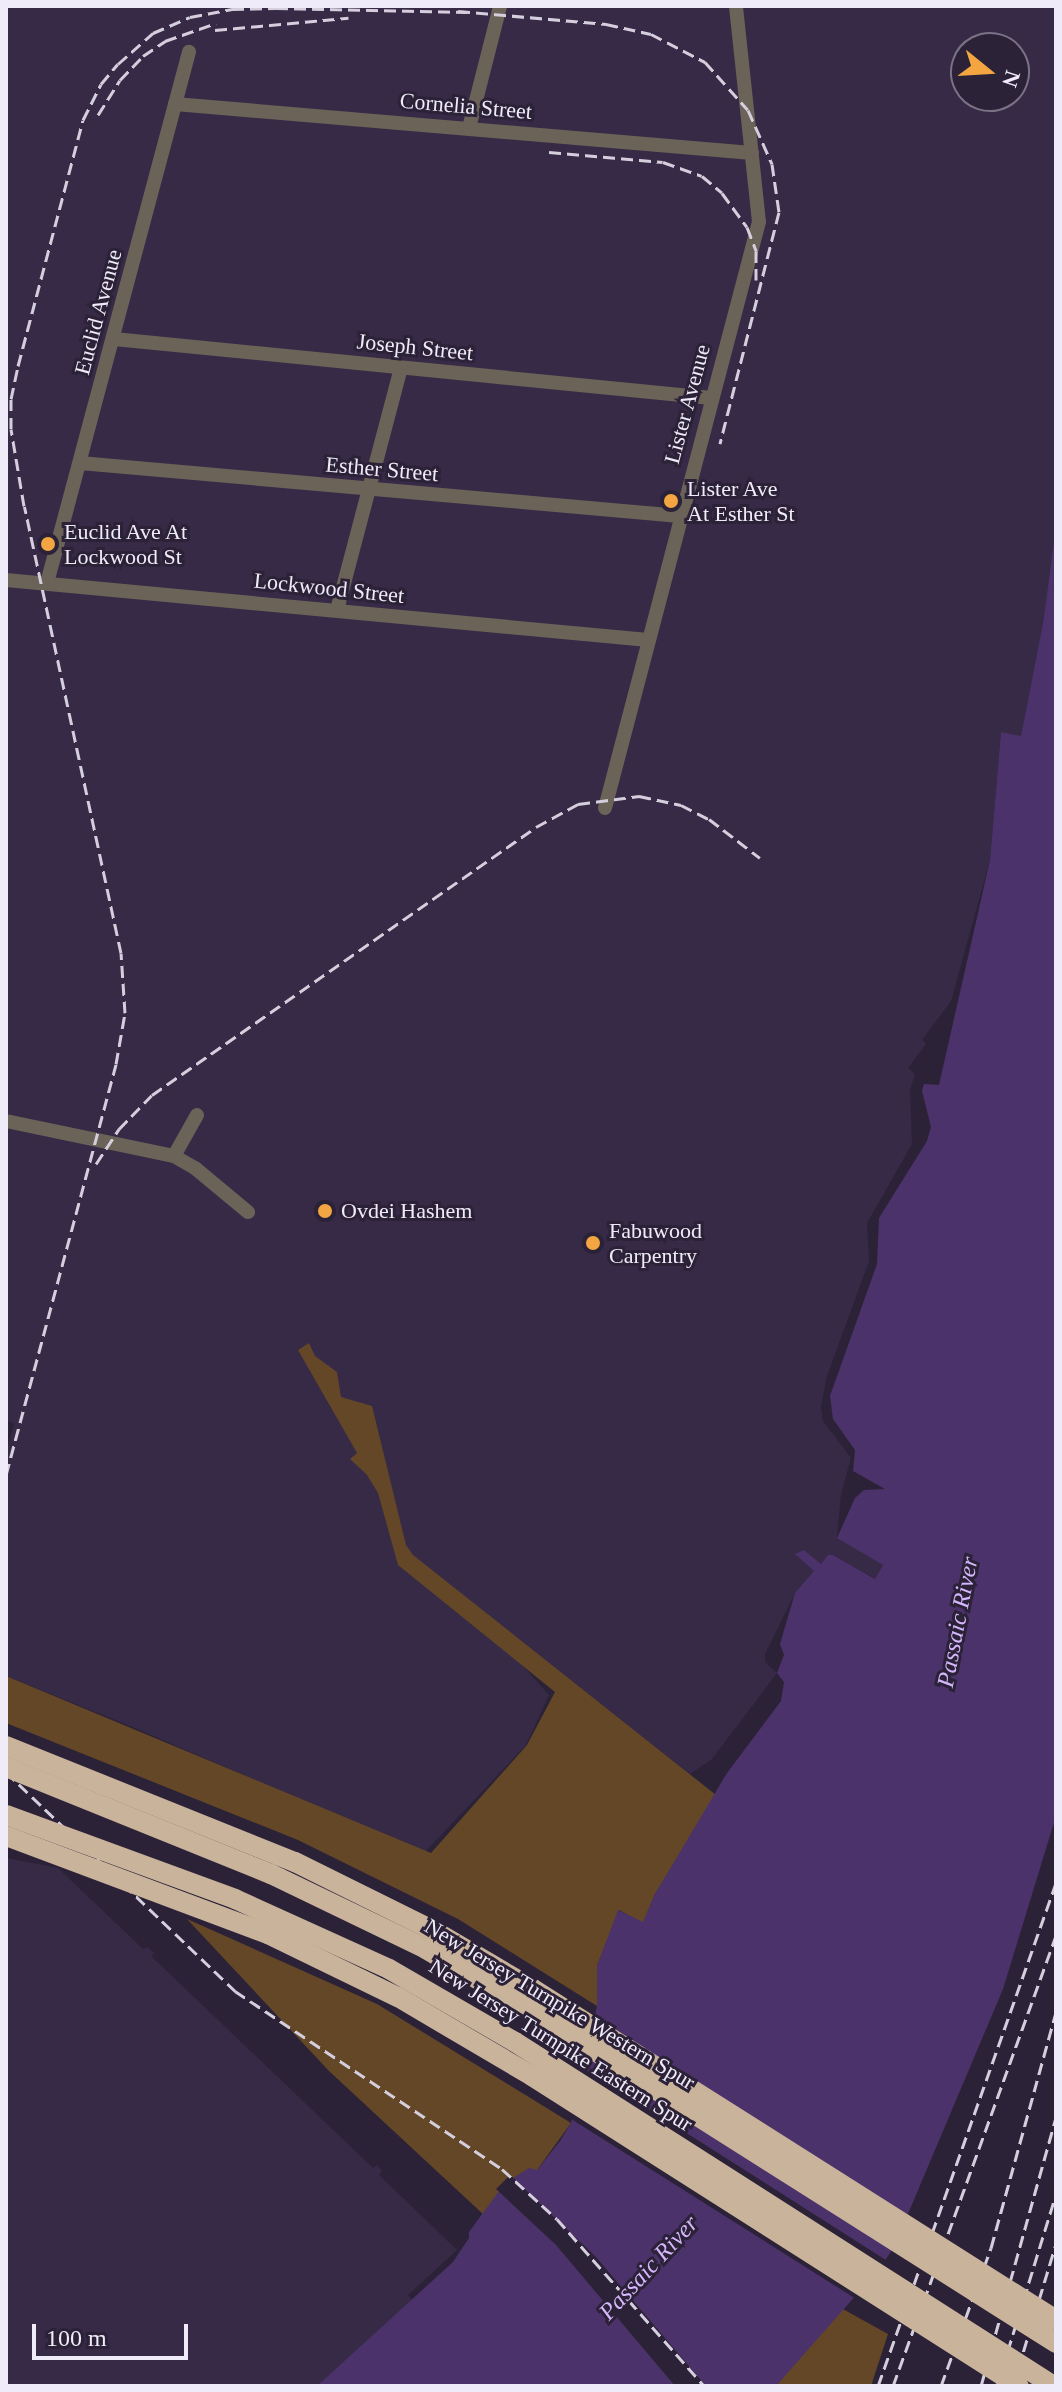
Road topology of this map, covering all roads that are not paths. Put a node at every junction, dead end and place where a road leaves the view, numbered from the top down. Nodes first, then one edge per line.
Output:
1 (500, 6) edge
2 (736, 6) edge
3 (189, 52) dead end
4 (175, 104) junction
5 (469, 128) junction
6 (752, 153) junction
7 (114, 339) junction
8 (401, 368) junction
9 (711, 398) junction
10 (80, 463) junction
11 (371, 491) junction
12 (680, 516) junction
13 (6, 580) edge
14 (47, 583) junction
15 (337, 610) junction
16 (648, 640) junction
17 (605, 808) dead end
18 (197, 1115) dead end
19 (6, 1121) edge
20 (174, 1156) junction
21 (248, 1212) dead end
22 (6, 1746) edge
23 (6, 1767) edge
24 (6, 1815) edge
25 (6, 1836) edge
26 (1056, 2320) edge
27 (1056, 2343) edge
28 (1019, 2386) edge
29 (1054, 2386) edge

1 - 5 street
2 - 6 street, Lister Avenue
3 - 4 street, Euclid Avenue
4 - 5 street, Cornelia Street
4 - 7 street, Euclid Avenue
5 - 6 street, Cornelia Street
6 - 9 street, Lister Avenue
7 - 8 street, Joseph Street
7 - 10 street, Euclid Avenue
8 - 9 street, Joseph Street
8 - 11 street
9 - 12 street, Lister Avenue
10 - 11 street, Esther Street
10 - 14 street, Euclid Avenue
11 - 12 street, Esther Street
11 - 15 street
12 - 16 street, Lister Avenue
13 - 14 street, Lockwood Street
14 - 15 street, Lockwood Street
15 - 16 street, Lockwood Street
16 - 17 street, Lister Avenue
18 - 20 street
19 - 20 street
20 - 21 street
22 - 26 highway, New Jersey Turnpike Western Spur, bridge
23 - 27 highway, New Jersey Turnpike Western Spur, bridge
24 - 29 highway, New Jersey Turnpike Eastern Spur, bridge
25 - 28 highway, New Jersey Turnpike Eastern Spur, bridge

